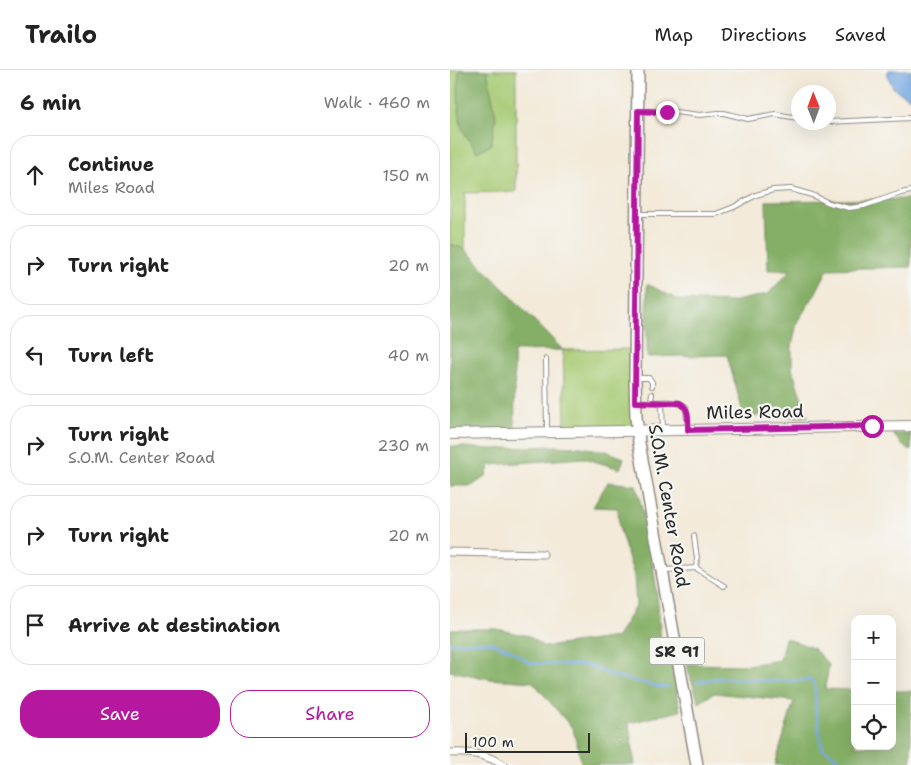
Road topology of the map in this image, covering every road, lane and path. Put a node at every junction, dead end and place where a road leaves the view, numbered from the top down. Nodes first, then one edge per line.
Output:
1 (638, 70) edge
2 (638, 111) junction
3 (791, 117) edge
4 (911, 118) edge
5 (836, 122) edge
6 (911, 191) edge
7 (637, 214) junction
8 (546, 359) dead end
9 (635, 378) junction
10 (652, 386) dead end
11 (652, 394) dead end
12 (635, 402) junction
13 (649, 402) junction
14 (658, 402) junction
15 (911, 426) edge
16 (663, 430) junction
17 (688, 430) junction
18 (637, 431) junction
19 (547, 432) junction
20 (450, 434) edge
21 (694, 536) dead end
22 (450, 552) edge
23 (543, 554) dead end
24 (696, 568) junction
25 (662, 570) junction
26 (724, 586) dead end
27 (450, 753) edge
28 (504, 765) edge
29 (697, 765) edge

1 - 2 main road, S.O.M. Center Road / SR 91
2 - 3 lane
2 - 7 main road, S.O.M. Center Road / SR 91
4 - 5 lane
6 - 7 lane
7 - 9 main road, S.O.M. Center Road / SR 91
8 - 19 lane
9 - 10 lane
9 - 12 main road, S.O.M. Center Road / SR 91
11 - 13 lane
12 - 13 lane
12 - 18 main road, S.O.M. Center Road / SR 91
13 - 14 lane
14 - 16 lane
14 - 17 lane
15 - 17 main road, Miles Road
16 - 17 main road, Miles Road
16 - 18 main road, Miles Road
18 - 19 main road, Miles Road
18 - 25 main road, S.O.M. Center Road / SR 91
19 - 20 main road, Miles Road
21 - 24 lane
22 - 23 street
24 - 25 lane
24 - 26 lane
25 - 29 main road, S.O.M. Center Road / SR 91
27 - 28 street

